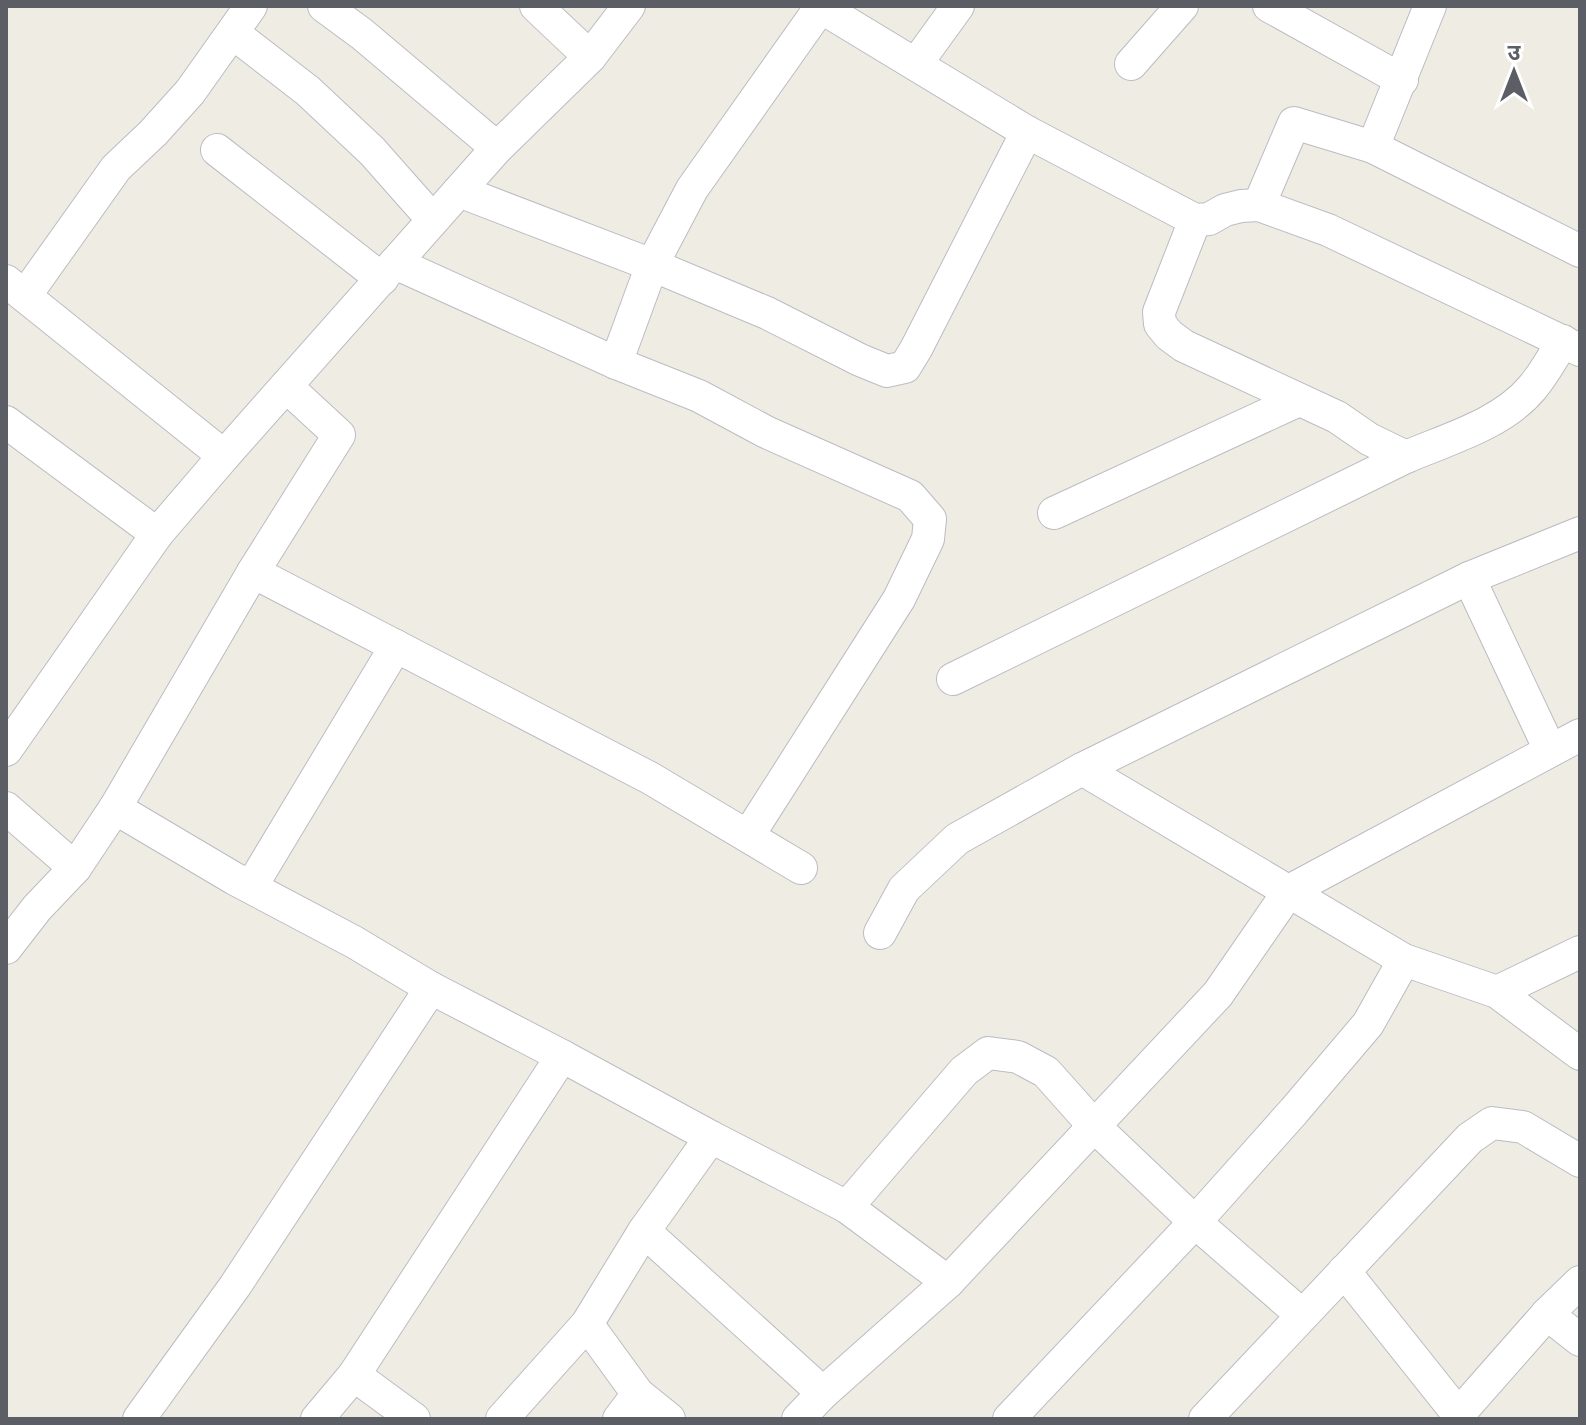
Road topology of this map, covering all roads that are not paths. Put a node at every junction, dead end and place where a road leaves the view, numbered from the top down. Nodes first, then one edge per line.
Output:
1 (251, 6) edge
2 (324, 6) edge
3 (536, 6) edge
4 (629, 6) edge
5 (958, 6) edge
6 (1182, 6) edge
7 (1269, 6) edge
8 (1430, 6) edge
9 (820, 7) edge
10 (233, 33) junction
11 (590, 57) junction
12 (916, 64) junction
13 (1131, 64) dead end
14 (1402, 80) junction
15 (1027, 132) junction
16 (1373, 147) junction
17 (497, 148) junction
18 (217, 150) dead end
19 (459, 191) junction
20 (1259, 205) junction
21 (433, 220) junction
22 (1195, 220) junction
23 (1580, 251) edge
24 (652, 265) junction
25 (388, 271) junction
26 (16, 288) edge
27 (1571, 346) edge
28 (616, 363) junction
29 (286, 386) junction
30 (1299, 400) junction
31 (6, 422) edge
32 (224, 456) junction
33 (1406, 457) junction
34 (1054, 513) dead end
35 (1580, 533) edge
36 (157, 534) junction
37 (253, 572) junction
38 (1469, 578) junction
39 (396, 646) junction
40 (953, 679) dead end
41 (1580, 735) edge
42 (6, 750) edge
43 (1550, 750) junction
44 (1082, 769) junction
45 (6, 808) edge
46 (115, 808) junction
47 (748, 836) junction
48 (75, 868) junction
49 (801, 868) dead end
50 (251, 887) junction
51 (1289, 891) junction
52 (880, 933) dead end
53 (6, 948) edge
54 (1580, 952) edge
55 (1404, 960) junction
56 (431, 988) junction
57 (1497, 992) junction
58 (1580, 1054) edge
59 (562, 1056) junction
60 (1095, 1127) junction
61 (711, 1137) junction
62 (1580, 1161) edge
63 (847, 1207) junction
64 (1195, 1222) junction
65 (644, 1231) junction
66 (1344, 1271) junction
67 (948, 1282) junction
68 (1580, 1282) edge
69 (1547, 1314) junction
70 (1302, 1315) junction
71 (587, 1324) junction
72 (1580, 1340) edge
73 (354, 1375) junction
74 (823, 1393) junction
75 (628, 1407) edge
76 (1460, 1417) edge
77 (139, 1419) edge
78 (317, 1419) edge
79 (414, 1419) edge
80 (502, 1419) edge
81 (669, 1419) edge
82 (798, 1419) edge
83 (1009, 1419) edge
84 (1205, 1419) edge

1 - 10 street
2 - 17 street
3 - 11 street
4 - 11 street
5 - 12 street
6 - 13 street
7 - 14 street
8 - 14 street
9 - 12 street
9 - 24 street
10 - 21 street
10 - 26 street
11 - 17 street
12 - 15 street
14 - 16 street
15 - 22 street
15 - 24 street
16 - 20 street
16 - 23 street
17 - 19 street
18 - 25 street
19 - 21 street
19 - 24 street
20 - 22 street
20 - 27 street
21 - 25 street
22 - 30 street
24 - 28 street
25 - 28 street
25 - 29 street
26 - 32 street
27 - 33 street
28 - 47 street
29 - 32 street
29 - 37 street
30 - 33 street
30 - 34 street
31 - 36 street
32 - 36 street
33 - 40 street
35 - 38 street
36 - 42 street
37 - 39 street
37 - 46 street
38 - 43 street
38 - 44 street
39 - 47 street
39 - 50 street
41 - 43 street
43 - 51 street
44 - 51 street
44 - 52 street
45 - 48 street
46 - 48 street
46 - 50 street
47 - 49 street
48 - 53 street
50 - 56 street
51 - 55 street
51 - 60 street
54 - 57 street
55 - 57 street
55 - 64 street
56 - 59 street
56 - 77 street
57 - 58 street
59 - 61 street
59 - 73 street
60 - 63 street
60 - 64 street
60 - 67 street
61 - 63 street
61 - 65 street
62 - 66 street
63 - 67 street
64 - 70 street
64 - 83 street
65 - 71 street
65 - 74 street
66 - 70 street
66 - 76 street
67 - 74 street
68 - 69 street
69 - 72 street
69 - 76 street
70 - 84 street
71 - 75 street
71 - 80 street
73 - 78 street
73 - 79 street
74 - 82 street
75 - 81 street

